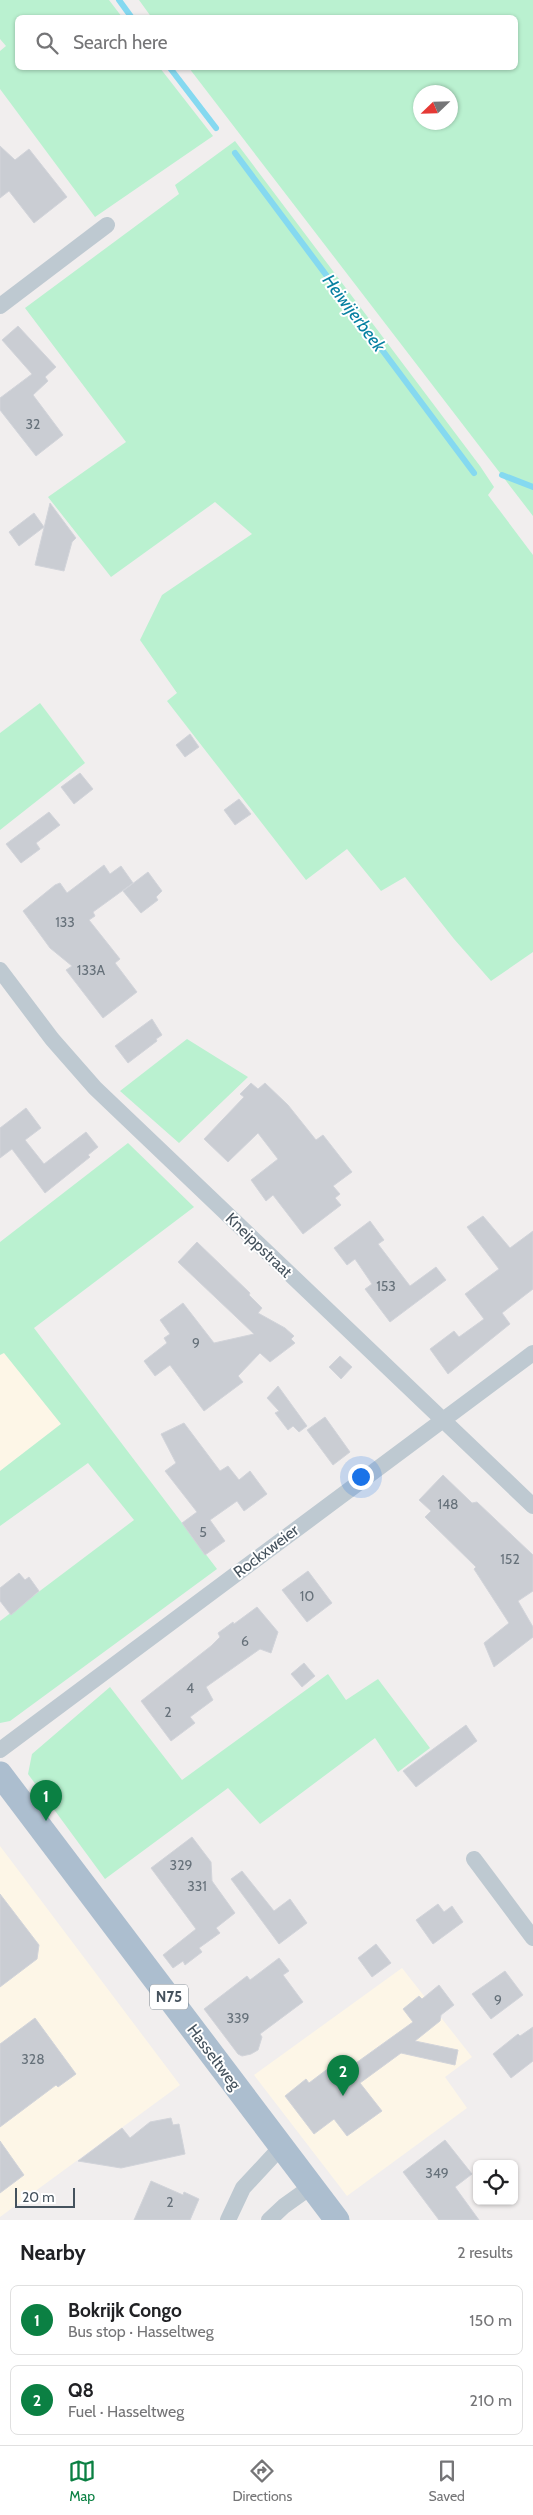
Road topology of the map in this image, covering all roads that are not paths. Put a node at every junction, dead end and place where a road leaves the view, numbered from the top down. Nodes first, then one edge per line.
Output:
1 (107, 225) dead end
2 (0, 306) edge
3 (0, 970) edge
4 (533, 1353) edge
5 (443, 1420) junction
6 (533, 1506) edge
7 (0, 1750) edge
8 (0, 1774) edge
9 (474, 1859) dead end
10 (533, 1938) edge
11 (282, 2146) junction
12 (312, 2186) junction
13 (228, 2220) edge
14 (269, 2220) edge
15 (338, 2220) edge

1 - 2 street
3 - 5 street, Kneippstraat
4 - 5 street, Rockxweier
5 - 6 street, Kneippstraat
5 - 7 street, Rockxweier
8 - 11 main road, Hasseltweg / N75
9 - 10 street
11 - 12 main road, Hasseltweg / N75
11 - 13 street
12 - 14 street
12 - 15 main road, Hasseltweg / N75

